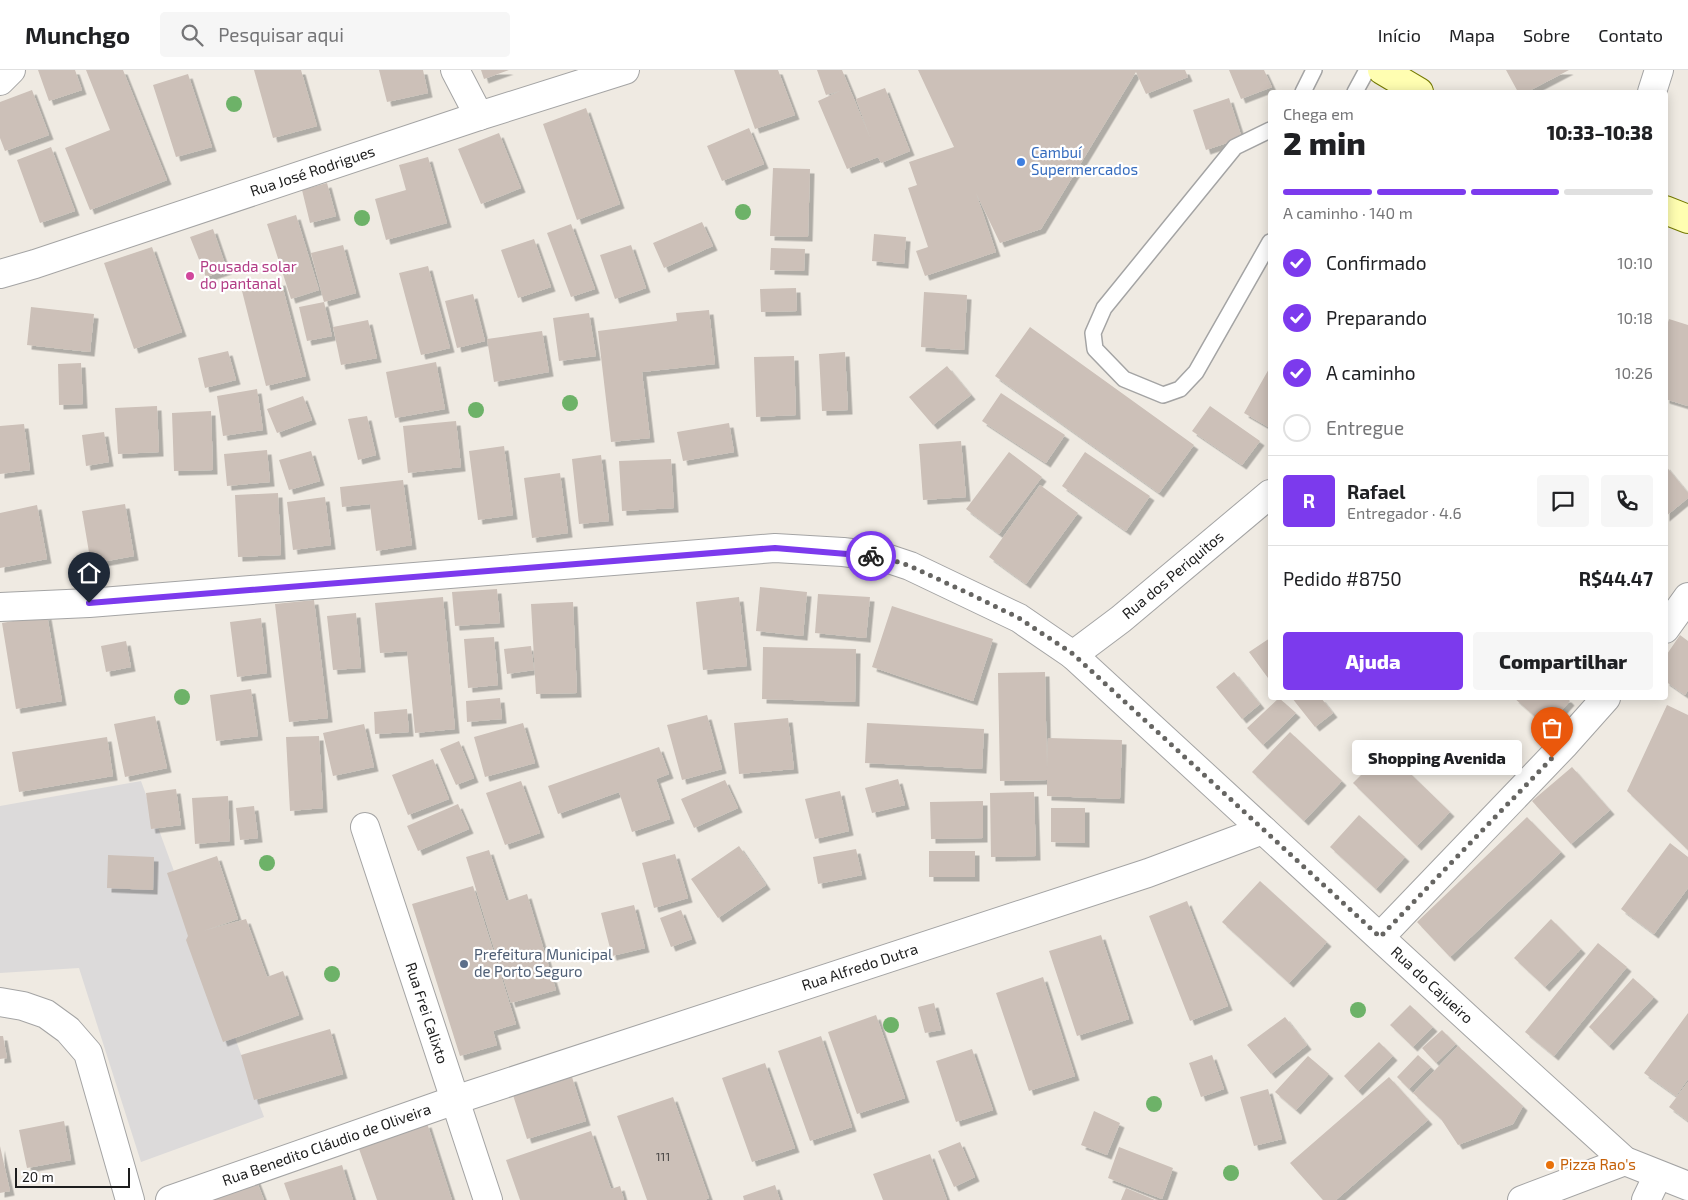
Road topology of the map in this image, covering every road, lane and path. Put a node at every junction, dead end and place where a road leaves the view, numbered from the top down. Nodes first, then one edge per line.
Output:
1 (11, 70) edge
2 (455, 70) edge
3 (625, 70) edge
4 (1314, 70) edge
5 (1367, 70) edge
6 (1382, 70) edge
7 (1660, 70) edge
8 (0, 82) edge
9 (1304, 90) edge
10 (1356, 90) edge
11 (1416, 90) edge
12 (1653, 90) edge
13 (479, 116) junction
14 (1268, 131) edge
15 (1668, 211) edge
16 (1688, 219) edge
17 (1268, 246) edge
18 (0, 274) edge
19 (1268, 496) edge
20 (1688, 597) edge
21 (0, 608) edge
22 (1668, 625) edge
23 (1073, 654) junction
24 (1604, 700) edge
25 (365, 827) dead end
26 (1263, 830) junction
27 (1380, 937) junction
28 (0, 1002) edge
29 (455, 1100) junction
30 (1625, 1161) junction
31 (1658, 1175) junction
32 (1688, 1186) edge
33 (130, 1200) edge
34 (170, 1200) edge
35 (488, 1200) edge
36 (1522, 1200) edge
37 (1646, 1200) edge

1 - 8 street
2 - 13 street
3 - 13 street, Rua José Rodrigues
4 - 9 lane
5 - 10 lane
6 - 11 main road
7 - 12 street
13 - 18 street, Rua José Rodrigues
14 - 17 lane
15 - 16 main road
19 - 23 street, Rua dos Periquitos
20 - 22 street
21 - 23 street, Rua do Cajueiro
23 - 26 street, Rua do Cajueiro
24 - 27 street
25 - 29 street, Rua Frei Calixto
26 - 27 street, Rua do Cajueiro
26 - 29 street, Rua Alfredo Dutra
27 - 30 street, Rua do Cajueiro
28 - 33 street
29 - 34 street, Rua Benedito Cláudio de Oliveira
29 - 35 street, Rua Frei Calixto
30 - 31 street, Rua do Cajueiro
30 - 36 street
31 - 32 street, Rua do Cajueiro
31 - 37 street

